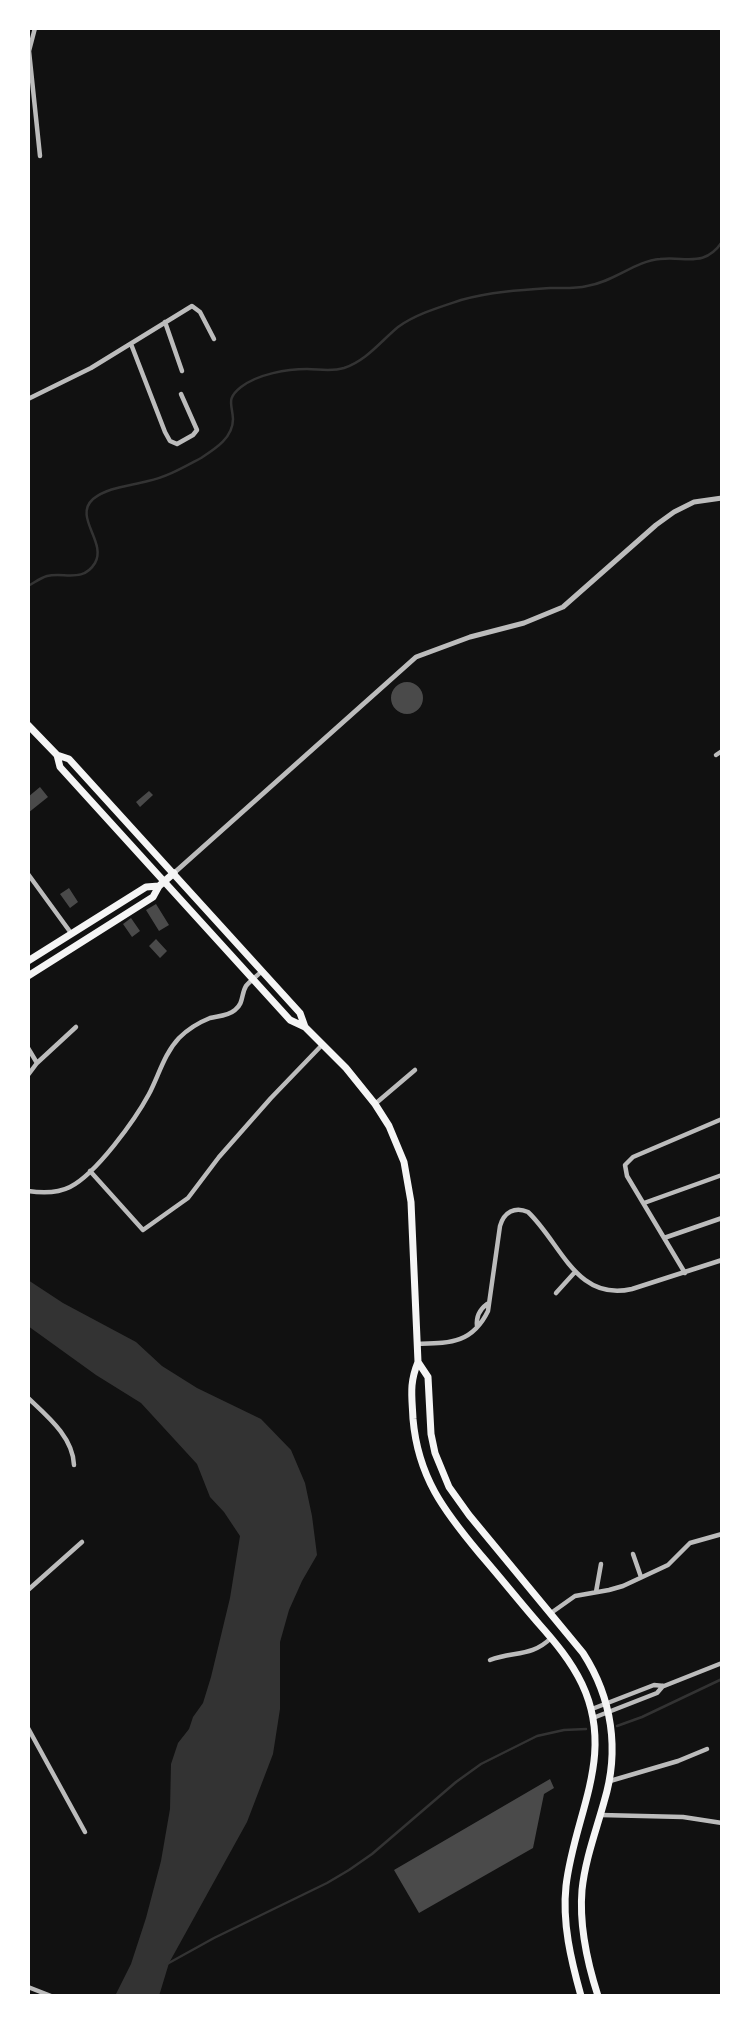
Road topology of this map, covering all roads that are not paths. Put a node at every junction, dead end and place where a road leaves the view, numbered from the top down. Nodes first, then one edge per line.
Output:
1 (35, 28) edge
2 (40, 156) dead end
3 (165, 322) junction
4 (214, 339) dead end
5 (131, 344) junction
6 (182, 371) dead end
7 (181, 394) dead end
8 (28, 399) edge
9 (722, 498) edge
10 (28, 725) edge
11 (722, 751) edge
12 (57, 755) junction
13 (716, 755) dead end
14 (174, 873) junction
15 (28, 874) edge
16 (162, 883) junction
17 (72, 934) junction
18 (28, 961) edge
19 (261, 971) junction
20 (28, 976) edge
21 (252, 980) junction
22 (76, 1027) dead end
23 (305, 1027) junction
24 (322, 1044) junction
25 (28, 1048) edge
26 (37, 1063) junction
27 (415, 1070) dead end
28 (28, 1075) edge
29 (375, 1104) junction
30 (722, 1119) edge
31 (90, 1171) junction
32 (722, 1175) edge
33 (28, 1191) edge
34 (643, 1203) junction
35 (722, 1217) edge
36 (664, 1238) junction
37 (722, 1260) edge
38 (575, 1272) junction
39 (685, 1273) junction
40 (556, 1293) dead end
41 (417, 1345) junction
42 (418, 1362) junction
43 (28, 1398) edge
44 (74, 1465) dead end
45 (722, 1534) edge
46 (82, 1542) dead end
47 (633, 1553) dead end
48 (601, 1564) dead end
49 (641, 1577) junction
50 (28, 1590) edge
51 (596, 1592) junction
52 (551, 1613) junction
53 (551, 1638) junction
54 (490, 1660) dead end
55 (722, 1663) edge
56 (608, 1707) junction
57 (592, 1713) junction
58 (28, 1728) edge
59 (707, 1749) dead end
60 (610, 1781) junction
61 (600, 1815) junction
62 (722, 1823) edge
63 (85, 1832) dead end
64 (28, 1987) edge
65 (51, 1996) edge
66 (581, 1996) edge
67 (598, 1996) edge

1 - 2 street
3 - 4 street
3 - 5 street
3 - 6 street
5 - 7 street
5 - 8 street
9 - 14 street
10 - 12 main road
11 - 13 street
12 - 14 main road
12 - 16 main road
14 - 16 main road
14 - 19 main road
15 - 17 street
16 - 17 main road
16 - 20 main road
16 - 21 main road
17 - 18 main road
19 - 21 street
19 - 23 main road
21 - 23 main road
21 - 31 street
22 - 26 street
23 - 24 main road
24 - 29 main road
24 - 31 street
25 - 26 street
26 - 28 street
27 - 29 street
29 - 41 main road
30 - 34 street
31 - 33 street
32 - 34 street
34 - 36 street
35 - 36 street
36 - 39 street
37 - 39 street
38 - 39 street
38 - 40 street
38 - 41 street
41 - 42 main road
42 - 52 main road
42 - 53 main road
43 - 44 street
45 - 49 street
46 - 50 street
47 - 49 street
48 - 51 street
49 - 51 street
51 - 52 street
52 - 56 main road
53 - 54 street
53 - 57 main road
55 - 56 street
56 - 57 street
56 - 57 street
56 - 60 main road
57 - 66 main road
58 - 63 street
59 - 60 street
60 - 61 main road
61 - 62 street
61 - 67 main road
64 - 65 street

